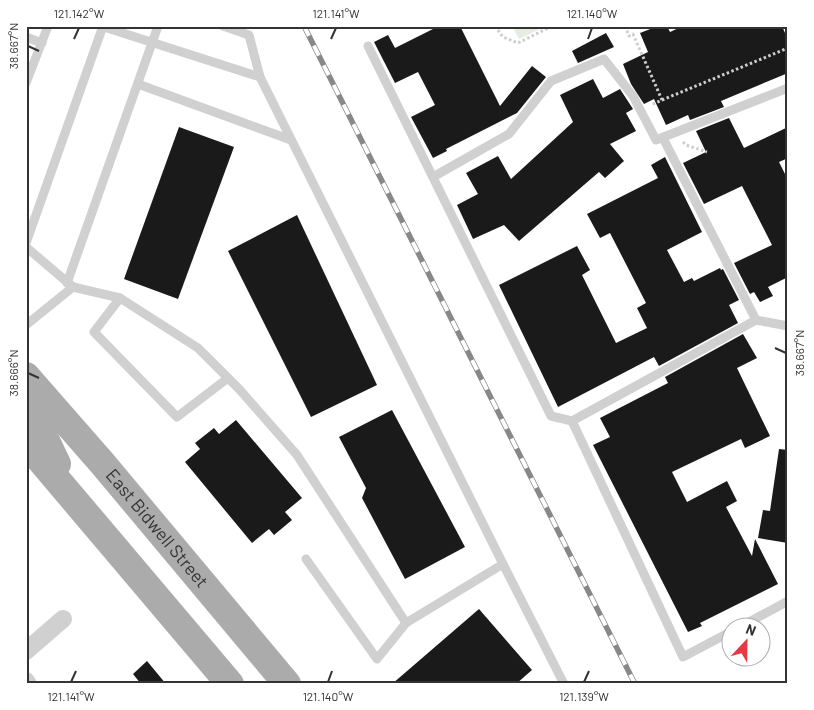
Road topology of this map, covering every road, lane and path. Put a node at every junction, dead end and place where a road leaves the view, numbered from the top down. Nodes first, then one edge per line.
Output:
1 (48, 26) edge
2 (158, 26) edge
3 (223, 26) edge
4 (495, 26) edge
5 (552, 26) edge
6 (625, 26) edge
7 (102, 27) edge
8 (26, 37) edge
9 (42, 43) junction
10 (152, 43) junction
11 (368, 46) dead end
12 (788, 48) edge
13 (260, 77) junction
14 (26, 83) edge
15 (138, 84) junction
16 (788, 88) edge
17 (661, 100) junction
18 (673, 134) junction
19 (663, 138) junction
20 (291, 140) junction
21 (707, 152) dead end
22 (433, 177) junction
23 (26, 243) edge
24 (26, 247) edge
25 (70, 285) junction
26 (120, 298) junction
27 (756, 320) junction
28 (26, 325) edge
29 (788, 326) edge
30 (26, 376) edge
31 (228, 378) junction
32 (26, 410) edge
33 (572, 421) junction
34 (26, 443) edge
35 (74, 499) junction
36 (306, 559) dead end
37 (503, 564) junction
38 (788, 601) edge
39 (757, 618) edge
40 (63, 619) dead end
41 (406, 623) junction
42 (722, 636) edge
43 (26, 651) edge
44 (230, 684) edge
45 (287, 684) edge
46 (564, 684) edge

1 - 9 lane
2 - 10 lane
3 - 13 lane
4 - 5 path
6 - 17 path
7 - 10 lane
7 - 23 lane
8 - 9 lane
9 - 14 lane
10 - 13 lane
10 - 15 lane
11 - 22 lane
12 - 17 path
13 - 20 lane
15 - 20 lane
15 - 25 lane
16 - 18 lane
17 - 18 path
18 - 19 lane
18 - 21 path
19 - 22 lane
19 - 27 lane
20 - 37 lane
22 - 33 lane
24 - 25 lane
25 - 26 lane
25 - 28 lane
26 - 31 lane
26 - 31 lane
27 - 29 lane
27 - 33 lane
30 - 45 main road, East Bidwell Street
31 - 41 lane
32 - 35 main road
33 - 42 lane
34 - 35 main road
35 - 44 main road
36 - 41 lane
37 - 41 lane
37 - 46 lane
38 - 39 lane
40 - 43 street

